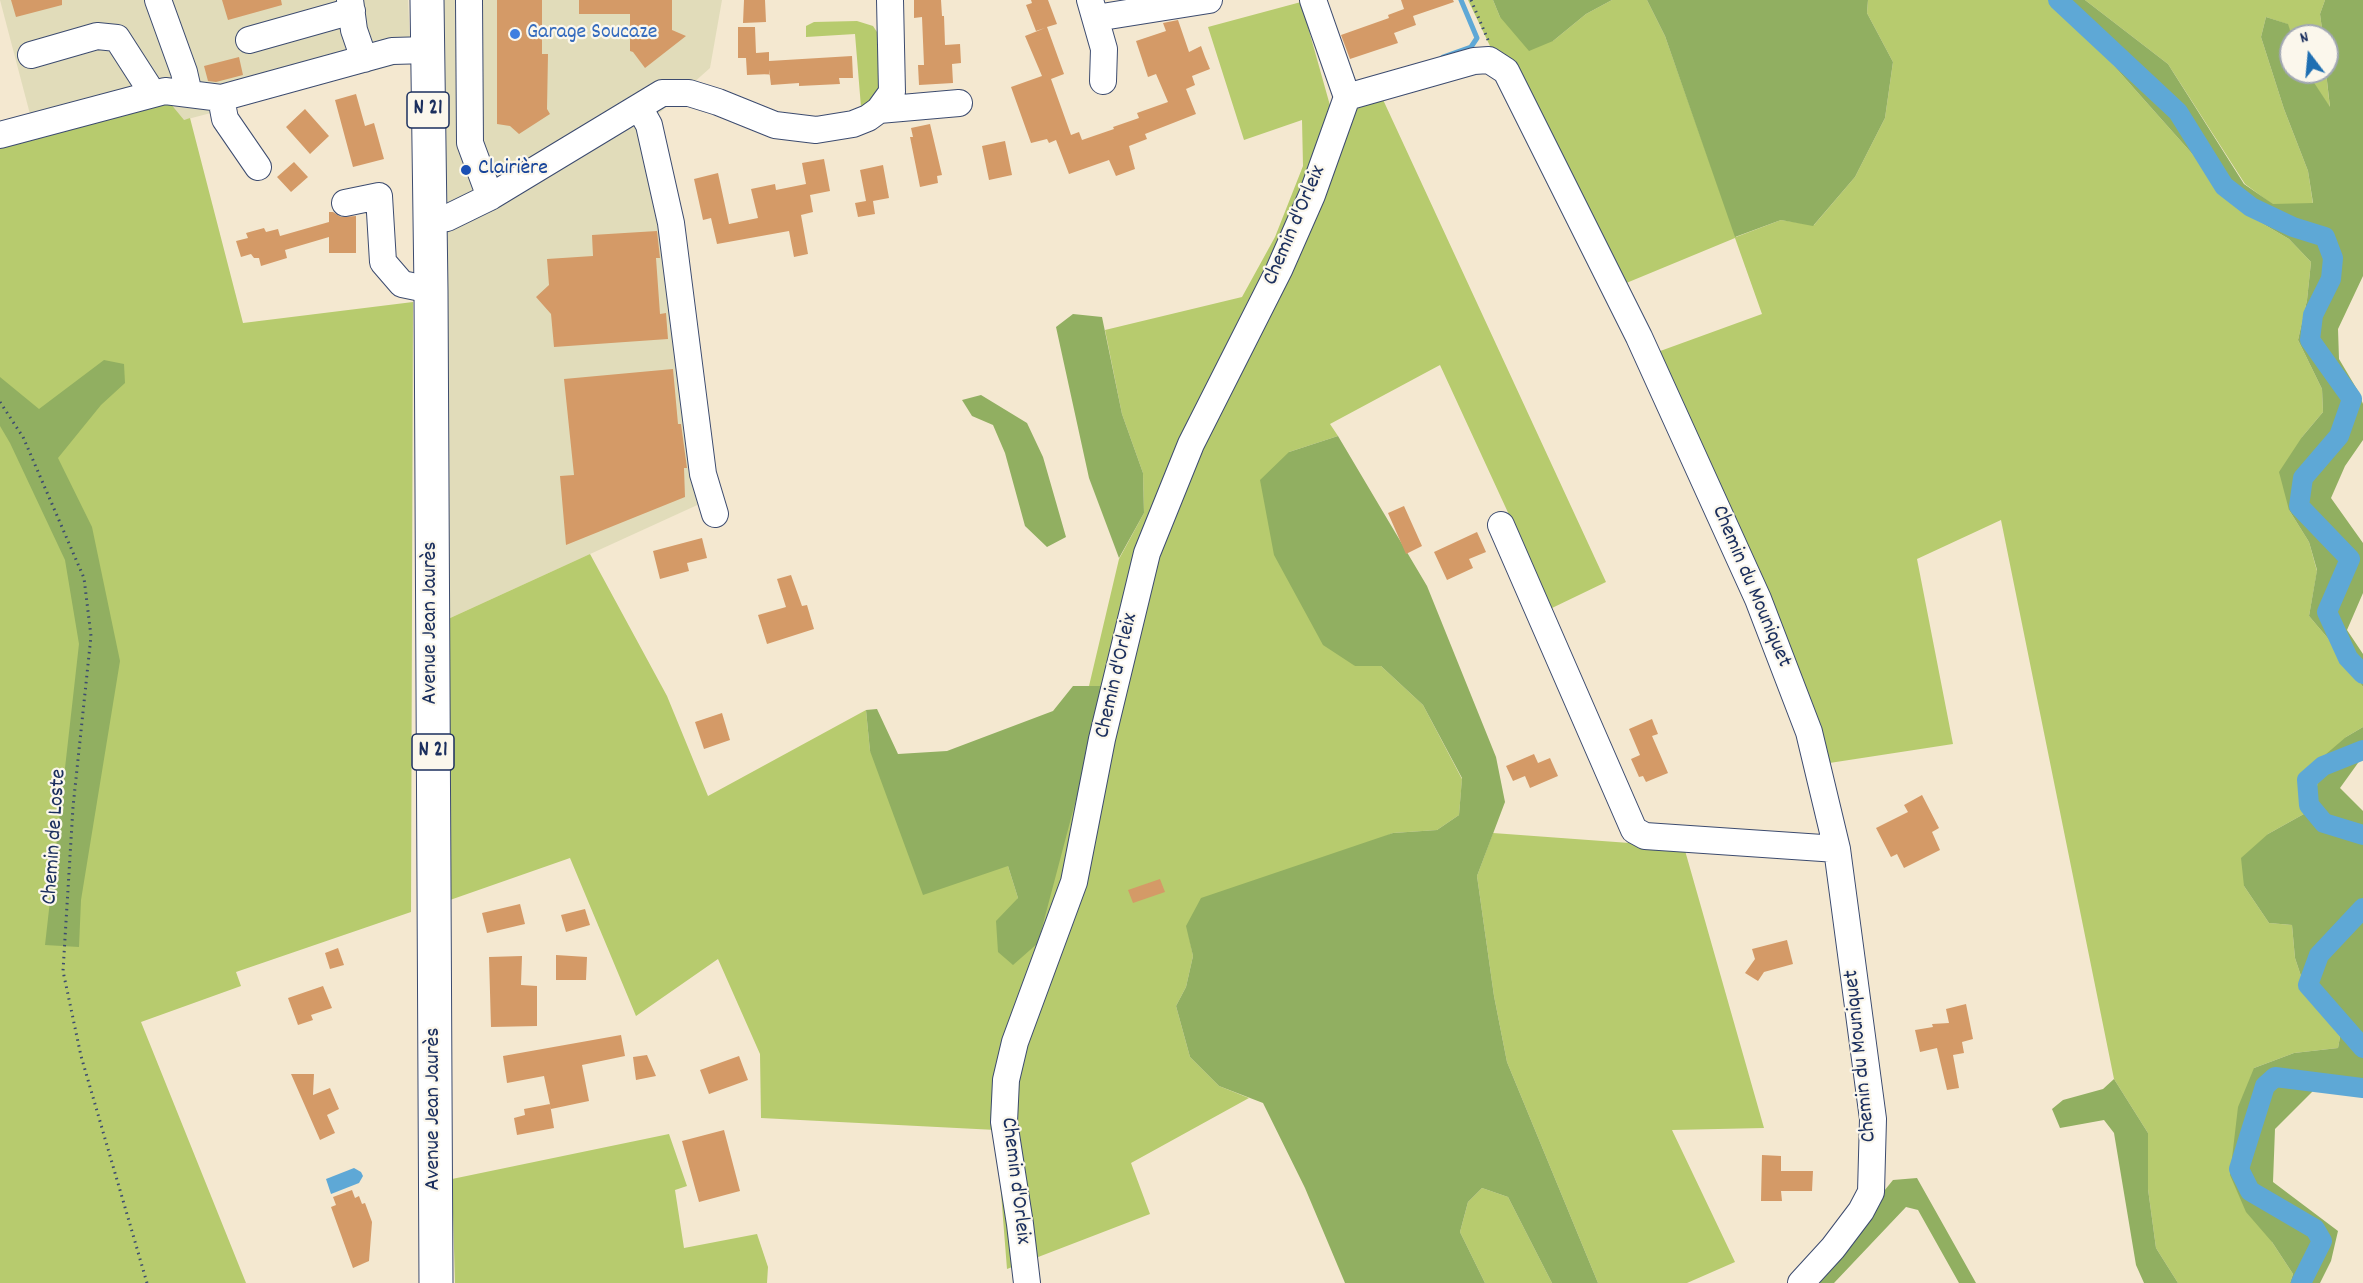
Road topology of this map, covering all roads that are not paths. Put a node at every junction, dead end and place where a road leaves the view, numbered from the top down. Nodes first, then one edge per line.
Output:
1 (158, 0) edge
2 (427, 0) edge
3 (469, 0) edge
4 (891, 0) edge
5 (1209, 0) edge
6 (1313, 0) edge
7 (351, 5) edge
8 (1093, 9) edge
9 (249, 40) dead end
10 (428, 50) junction
11 (31, 55) dead end
12 (364, 59) junction
13 (1103, 81) dead end
14 (153, 94) junction
15 (189, 94) junction
16 (1347, 97) junction
17 (220, 98) junction
18 (959, 103) dead end
19 (639, 107) junction
20 (879, 110) junction
21 (0, 135) edge
22 (258, 167) dead end
23 (490, 197) junction
24 (345, 203) dead end
25 (430, 220) junction
26 (431, 290) junction
27 (715, 514) dead end
28 (1501, 525) dead end
29 (1837, 849) junction
30 (436, 1283) edge
31 (1027, 1283) edge
32 (1801, 1283) edge

1 - 15 street
2 - 10 main road, Avenue Jean Jaurès / N 21
3 - 23 street
4 - 20 street
5 - 8 street
6 - 16 street
7 - 9 street
7 - 12 street
8 - 13 street
10 - 12 street
10 - 25 main road, Avenue Jean Jaurès / N 21
11 - 14 street
12 - 17 street
14 - 15 street
14 - 21 street
15 - 17 street
16 - 29 street, Chemin du Mouniquet
16 - 31 street, Chemin d'Orleix
17 - 22 street
18 - 20 street
19 - 20 street
19 - 23 street
19 - 27 street
23 - 25 street
24 - 26 street
25 - 26 main road, Avenue Jean Jaurès / N 21
26 - 30 main road, Avenue Jean Jaurès / N 21
28 - 29 street
29 - 32 street, Chemin du Mouniquet

